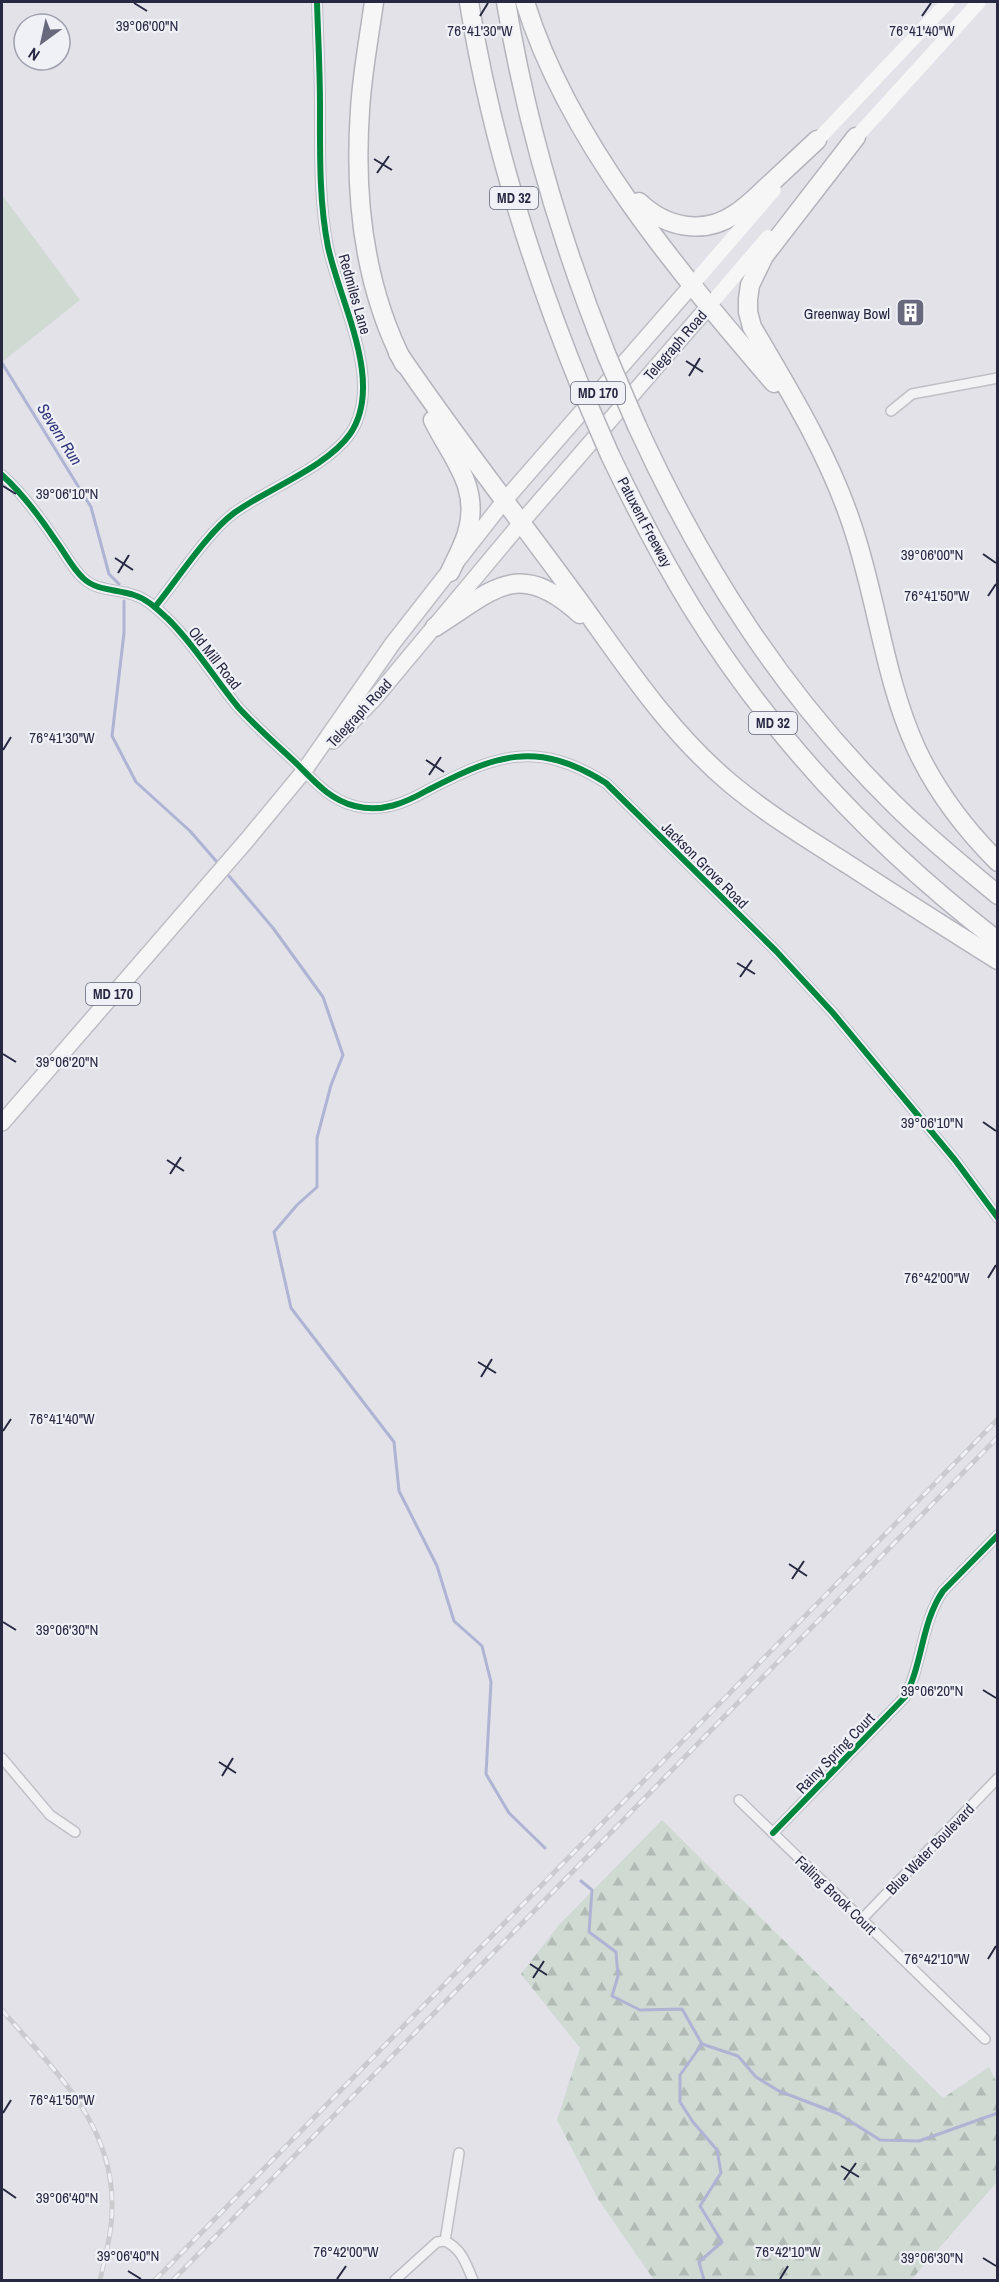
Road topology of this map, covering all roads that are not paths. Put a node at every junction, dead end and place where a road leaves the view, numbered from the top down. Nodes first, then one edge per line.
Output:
1 (316, 2) edge
2 (374, 2) edge
3 (469, 2) edge
4 (506, 2) edge
5 (525, 2) edge
6 (948, 2) edge
7 (979, 2) edge
8 (856, 136) junction
9 (817, 140) junction
10 (609, 170) junction
11 (692, 285) junction
12 (709, 306) junction
13 (398, 353) junction
14 (998, 378) edge
15 (891, 411) dead end
16 (808, 427) junction
17 (2, 475) edge
18 (504, 501) junction
19 (520, 524) junction
20 (450, 572) junction
21 (155, 607) junction
22 (435, 627) junction
23 (601, 634) junction
24 (304, 771) junction
25 (998, 862) edge
26 (998, 896) edge
27 (998, 941) edge
28 (998, 960) edge
29 (2, 1123) edge
30 (998, 1218) edge
31 (998, 1535) edge
32 (2, 1758) edge
33 (998, 1778) edge
34 (739, 1800) dead end
35 (75, 1832) dead end
36 (773, 1833) junction
37 (862, 1919) junction
38 (985, 2039) dead end
39 (459, 2153) dead end
40 (445, 2241) junction
41 (395, 2280) edge
42 (473, 2280) edge

1 - 21 street, Redmiles Lane
2 - 13 highway
3 - 27 highway, Patuxent Freeway / MD 32, bridge
4 - 26 highway, MD 32, bridge
5 - 10 highway
6 - 9 main road, Telegraph Road / MD 170
7 - 8 main road, Telegraph Road / MD 170
8 - 12 main road, Telegraph Road / MD 170
8 - 16 highway
9 - 10 highway
9 - 11 main road, Telegraph Road / MD 170
10 - 11 highway
11 - 12 highway
11 - 18 main road, Telegraph Road / MD 170
12 - 16 highway
12 - 19 main road, Telegraph Road / MD 170
13 - 18 highway
13 - 20 highway
14 - 15 street
16 - 25 highway
17 - 21 street, Old Mill Road
18 - 19 highway
18 - 20 main road, Telegraph Road / MD 170
19 - 22 main road, Telegraph Road / MD 170
19 - 23 highway
20 - 24 main road, Telegraph Road / MD 170
21 - 24 street, Old Mill Road
22 - 23 highway
22 - 24 main road, Telegraph Road / MD 170
23 - 28 highway
24 - 29 main road, Telegraph Road / MD 170
24 - 30 street, Jackson Grove Road
31 - 36 street, Rainy Spring Court
32 - 35 street
33 - 37 street, Blue Water Boulevard
34 - 36 street, Falling Brook Court
36 - 37 street, Falling Brook Court
37 - 38 street, Falling Brook Court
39 - 40 street
40 - 41 street
40 - 42 street

